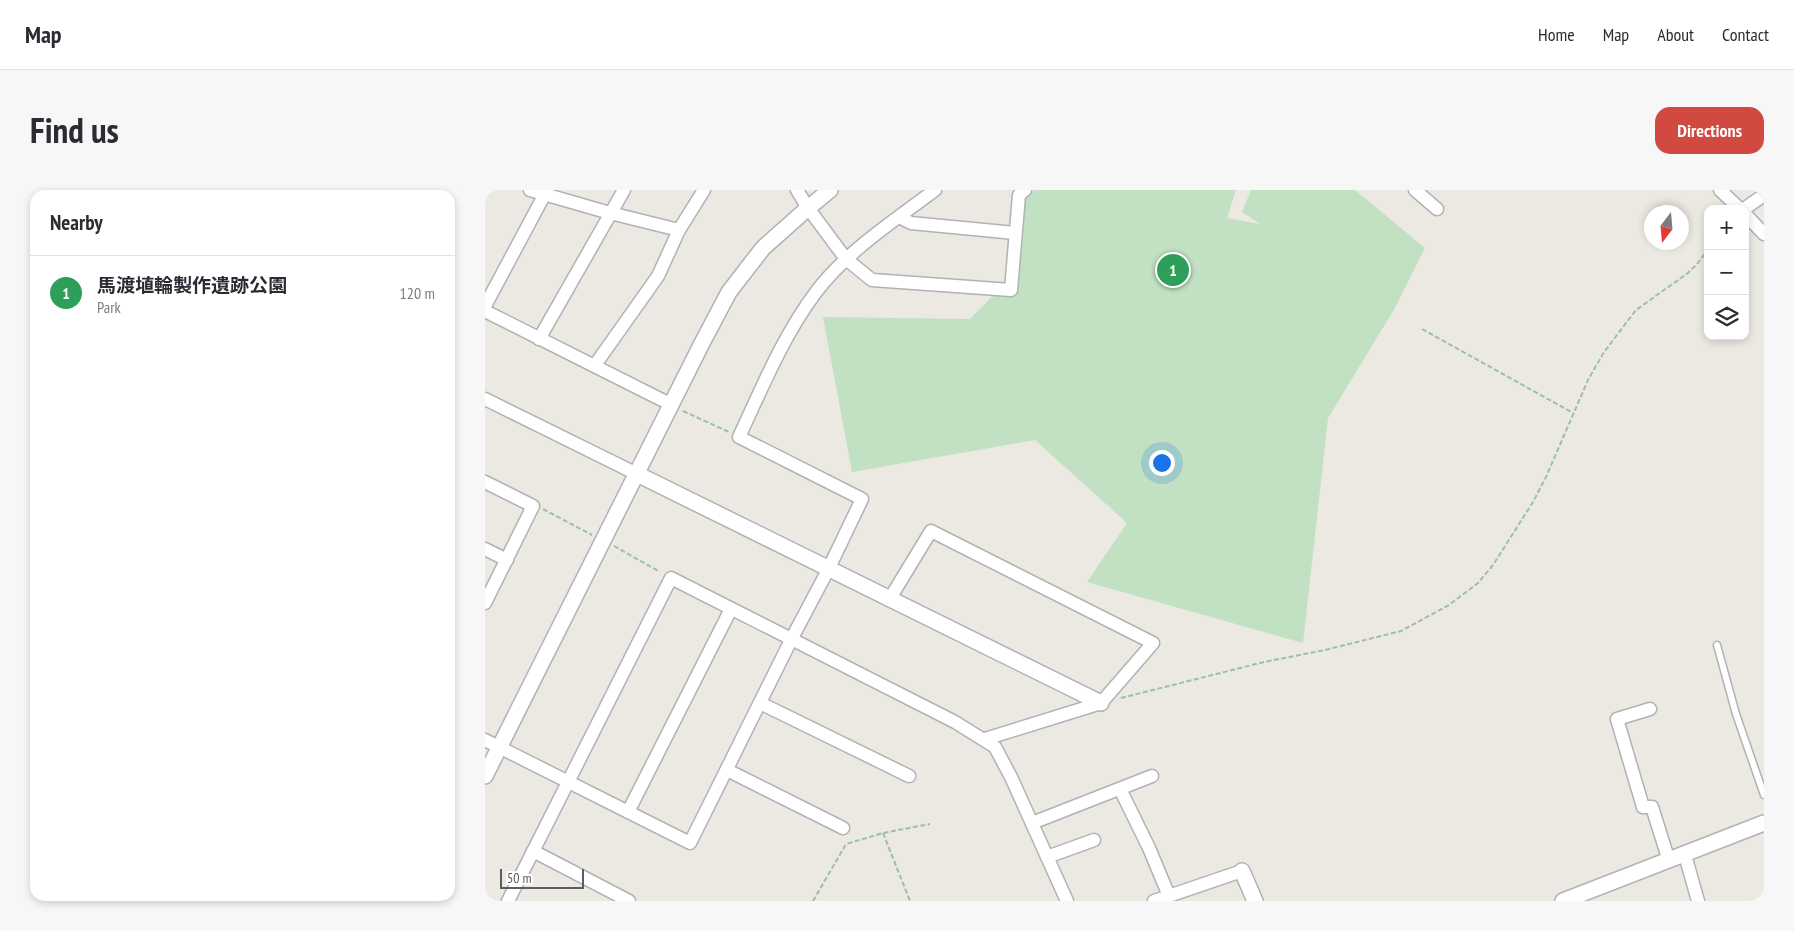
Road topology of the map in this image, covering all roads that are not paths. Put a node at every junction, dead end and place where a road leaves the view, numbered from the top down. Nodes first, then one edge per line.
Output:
1 (530, 190) edge
2 (624, 190) edge
3 (704, 190) edge
4 (797, 190) edge
5 (830, 190) edge
6 (935, 190) edge
7 (1025, 190) edge
8 (1415, 190) edge
9 (1720, 190) edge
10 (545, 193) edge
11 (1764, 195) edge
12 (1737, 205) edge
13 (1748, 205) edge
14 (807, 208) junction
15 (1437, 209) dead end
16 (610, 213) junction
17 (899, 217) junction
18 (1749, 218) edge
19 (679, 230) junction
20 (1015, 233) junction
21 (1764, 234) edge
22 (846, 259) junction
23 (485, 306) edge
24 (485, 311) edge
25 (539, 339) junction
26 (595, 365) junction
27 (485, 399) edge
28 (672, 405) junction
29 (637, 474) junction
30 (485, 482) edge
31 (485, 549) edge
32 (507, 560) junction
33 (829, 570) junction
34 (889, 600) junction
35 (485, 603) edge
36 (731, 609) junction
37 (792, 638) junction
38 (1717, 645) dead end
39 (760, 703) junction
40 (1101, 703) junction
41 (1650, 709) dead end
42 (985, 739) junction
43 (485, 740) edge
44 (500, 747) junction
45 (727, 770) junction
46 (485, 776) edge
47 (909, 776) dead end
48 (1152, 776) dead end
49 (567, 782) junction
50 (1121, 789) junction
51 (1764, 795) edge
52 (629, 812) junction
53 (1032, 823) junction
54 (1764, 823) edge
55 (843, 828) dead end
56 (1094, 840) dead end
57 (533, 851) junction
58 (1685, 855) junction
59 (1047, 857) junction
60 (1669, 861) junction
61 (1242, 871) joint
62 (1169, 896) junction
63 (508, 901) edge
64 (629, 901) edge
65 (1067, 901) edge
66 (1154, 901) edge
67 (1255, 901) edge
68 (1563, 901) edge
69 (1698, 901) edge

1 - 10 street
2 - 16 street
3 - 19 street
4 - 14 street
5 - 14 street
6 - 17 street
7 - 20 street
8 - 15 street
9 - 12 street
10 - 16 street
10 - 23 street
11 - 13 street
14 - 22 street
14 - 28 street
16 - 19 street
16 - 25 street
17 - 20 street
17 - 22 street
18 - 21 street
19 - 26 street
20 - 22 street
22 - 33 street
24 - 25 street
25 - 26 street
26 - 28 street
27 - 29 street
28 - 29 street
29 - 33 street
29 - 44 street
30 - 32 street
31 - 32 street
32 - 35 street
33 - 34 street
33 - 37 street
34 - 40 street
34 - 40 street
36 - 37 street
36 - 49 street
36 - 52 street
37 - 39 street
37 - 42 street
38 - 51 lane
39 - 45 street
39 - 47 street
40 - 42 street
41 - 60 street
42 - 53 street
43 - 44 street
44 - 46 street
44 - 49 street
45 - 52 street
45 - 55 street
48 - 50 street
49 - 52 street
49 - 57 street
50 - 53 street
50 - 62 street
53 - 59 street
54 - 58 street
56 - 59 street
57 - 63 street
57 - 64 street
58 - 60 street
58 - 69 street
59 - 65 street
60 - 68 street
61 - 62 street
61 - 67 street
62 - 66 street

